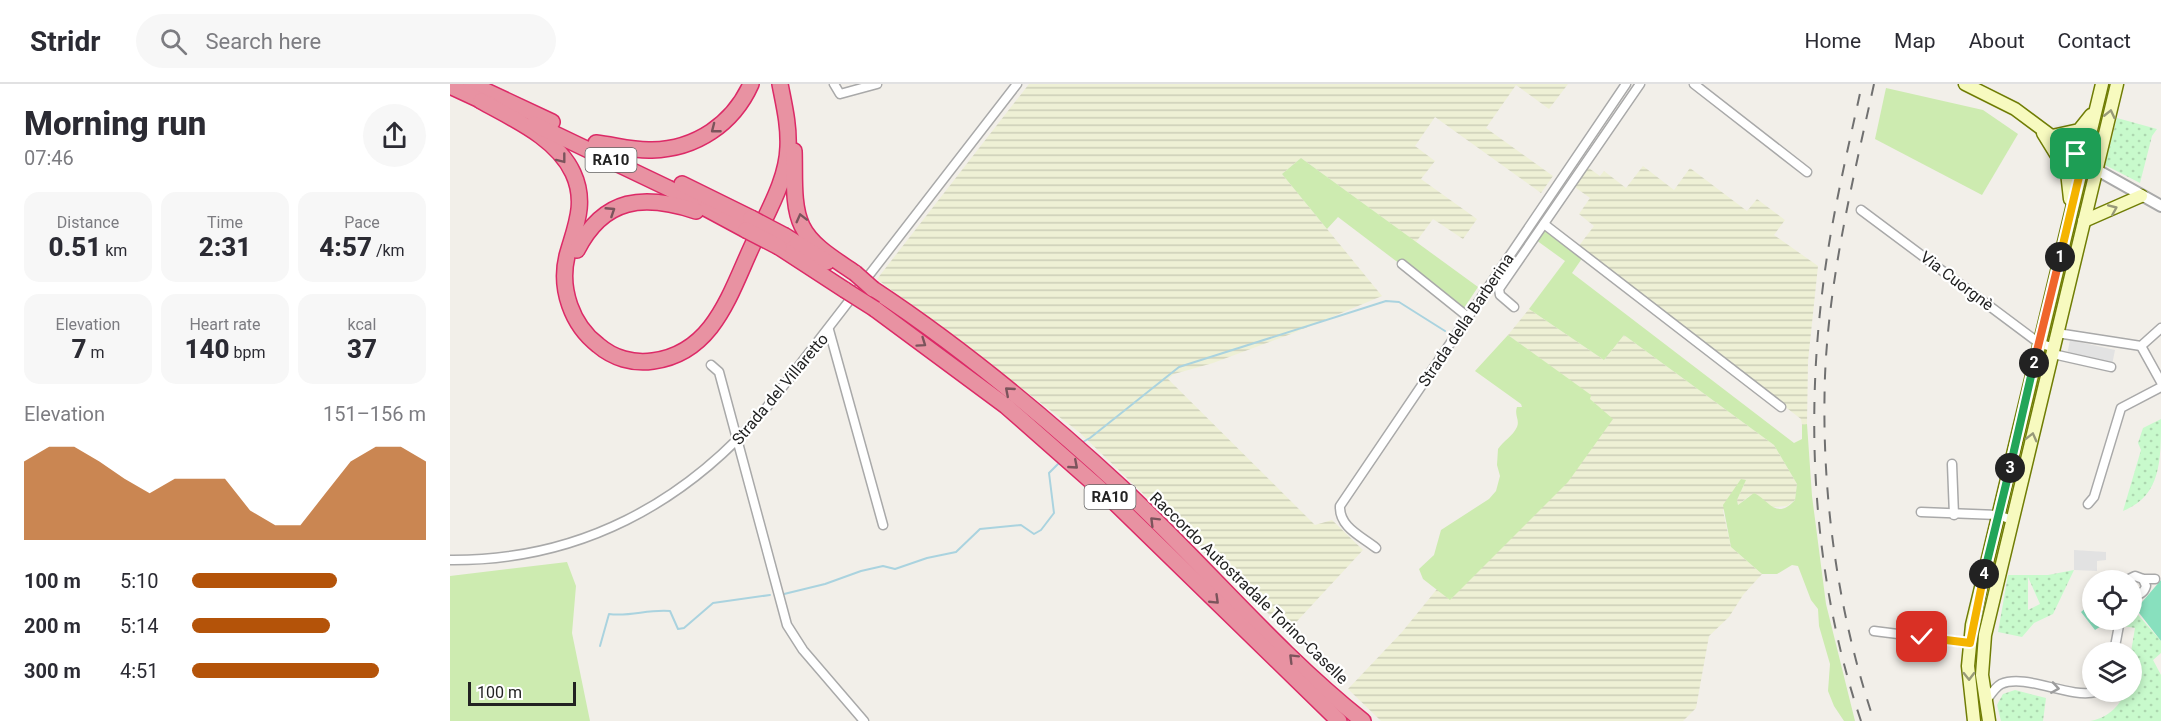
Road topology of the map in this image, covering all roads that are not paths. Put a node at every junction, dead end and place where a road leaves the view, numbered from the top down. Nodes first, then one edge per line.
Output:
1 (471, 84) edge
2 (751, 84) edge
3 (780, 84) edge
4 (834, 84) edge
5 (877, 84) edge
6 (1017, 84) edge
7 (1626, 84) edge
8 (1640, 84) edge
9 (1694, 84) edge
10 (1965, 84) edge
11 (2102, 84) edge
12 (2117, 84) edge
13 (450, 86) edge
14 (481, 101) junction
15 (2097, 107) junction
16 (2039, 127) junction
17 (2052, 136) junction
18 (596, 143) junction
19 (2083, 160) junction
20 (2097, 170) junction
21 (1807, 172) dead end
22 (2141, 196) junction
23 (2161, 206) edge
24 (1861, 210) dead end
25 (2070, 218) junction
26 (2084, 221) junction
27 (745, 224) junction
28 (1544, 224) junction
29 (1402, 264) dead end
30 (851, 280) junction
31 (568, 296) junction
32 (1514, 306) dead end
33 (1468, 317) junction
34 (2161, 328) edge
35 (829, 330) junction
36 (2057, 333) junction
37 (2039, 343) junction
38 (2141, 346) junction
39 (2053, 351) junction
40 (711, 365) dead end
41 (2111, 367) dead end
42 (2161, 382) edge
43 (2161, 387) edge
44 (1781, 407) dead end
45 (736, 443) junction
46 (1952, 464) dead end
47 (2088, 504) dead end
48 (1921, 512) dead end
49 (1954, 514) junction
50 (1998, 515) junction
51 (2012, 520) junction
52 (883, 525) dead end
53 (1376, 548) dead end
54 (450, 560) edge
55 (2158, 576) edge
56 (2142, 580) edge
57 (2145, 582) junction
58 (2142, 591) edge
59 (1874, 631) dead end
60 (1970, 643) junction
61 (2082, 693) edge
62 (1330, 703) junction
63 (1985, 703) junction
64 (1361, 720) edge
65 (864, 721) edge
66 (1339, 721) edge
67 (1974, 721) edge
68 (1989, 721) edge

1 - 18 highway, Raccordo Autostradale Torino-Caselle / RA10
2 -> 18 highway
30 -> 3 highway
3 - 31 highway
4 - 5 street
6 - 35 street, Strada del Villaretto
7 - 33 street, Strada della Barberina
8 - 28 street, Strada della Barberina
9 - 21 street
10 - 16 main road
11 - 15 main road
20 -> 12 main road
13 - 14 highway, Raccordo Autostradale Torino-Caselle / RA10
14 - 27 highway, Raccordo Autostradale Torino-Caselle / RA10
14 -> 31 highway
15 - 17 main road
15 - 19 main road
16 - 17 main road
16 - 25 main road
17 - 19 main road
18 - 27 highway, Raccordo Autostradale Torino-Caselle / RA10
19 - 20 main road
19 - 25 main road
20 - 22 street
20 - 26 main road
22 - 23 street
26 -> 22 main road
24 - 37 street, Via Cuorgnè
25 - 37 main road
26 - 36 main road
27 - 30 highway, Raccordo Autostradale Torino-Caselle / RA10, bridge
31 -> 27 highway
28 - 32 street, Strada della Barberina
28 - 44 street
29 - 33 street
30 -> 62 highway, Raccordo Autostradale Torino-Caselle / RA10, bridge
62 -> 30 highway, Raccordo Autostradale Torino-Caselle / RA10, bridge
33 - 53 street, Strada della Barberina
34 - 38 street
35 - 45 street, Strada del Villaretto
35 - 52 street
36 - 38 street
36 - 39 main road
37 - 39 street, Via Cuorgnè
37 - 50 main road
38 - 42 street
39 - 41 street, Via Cuorgnè
51 -> 39 main road
40 - 45 street
43 - 47 street
45 - 54 street, Strada del Villaretto
45 - 65 street
46 - 49 street
48 - 49 street
49 - 50 street
50 - 51 street
50 - 60 main road
51 - 63 main road
55 - 57 street
56 - 57 street
57 - 58 street
59 - 60 street
60 -> 67 main road
63 -> 61 street
62 - 64 highway, Raccordo Autostradale Torino-Caselle / RA10
62 - 66 highway, Raccordo Autostradale Torino-Caselle / RA10
63 - 68 main road

